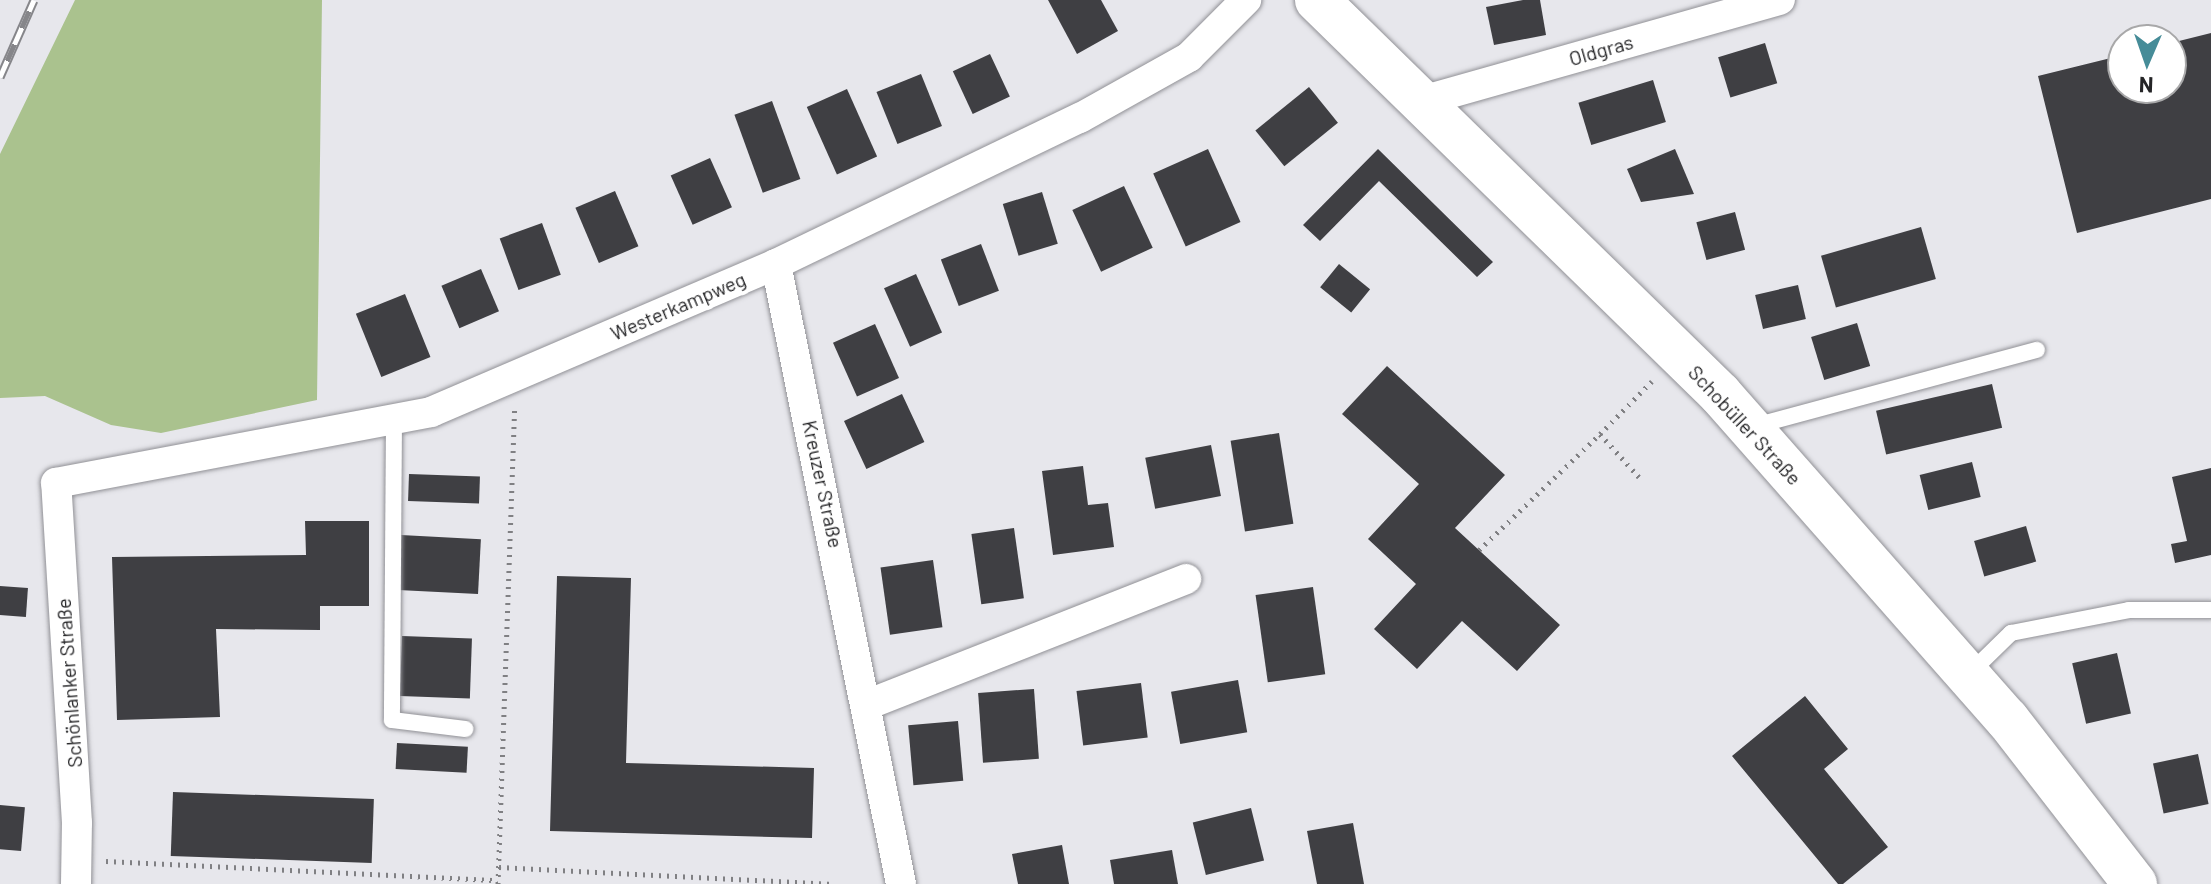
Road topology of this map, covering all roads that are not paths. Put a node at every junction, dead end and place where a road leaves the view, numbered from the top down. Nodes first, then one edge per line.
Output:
1 (1246, 0) edge
2 (1317, 0) edge
3 (1780, 0) edge
4 (1422, 101) junction
5 (776, 264) junction
6 (2037, 350) dead end
7 (394, 419) junction
8 (1750, 428) junction
9 (56, 483) joint
10 (1186, 579) dead end
11 (2211, 610) edge
12 (1968, 675) junction
13 (869, 704) junction
14 (465, 729) dead end
15 (77, 872) edge
16 (901, 884) edge
17 (2135, 884) edge

1 - 5 street, Westerkampweg
2 - 4 main road, Schobüller Straße
3 - 4 street, Oldgras
4 - 8 main road, Schobüller Straße
5 - 7 street, Westerkampweg
5 - 13 street, Kreuzer Straße
6 - 8 lane
7 - 9 street, Westerkampweg
7 - 14 lane
8 - 12 main road, Schobüller Straße
9 - 15 street, Schönlanker Straße
10 - 13 street
11 - 12 lane
12 - 17 main road, Schobüller Straße
13 - 16 street, Kreuzer Straße

